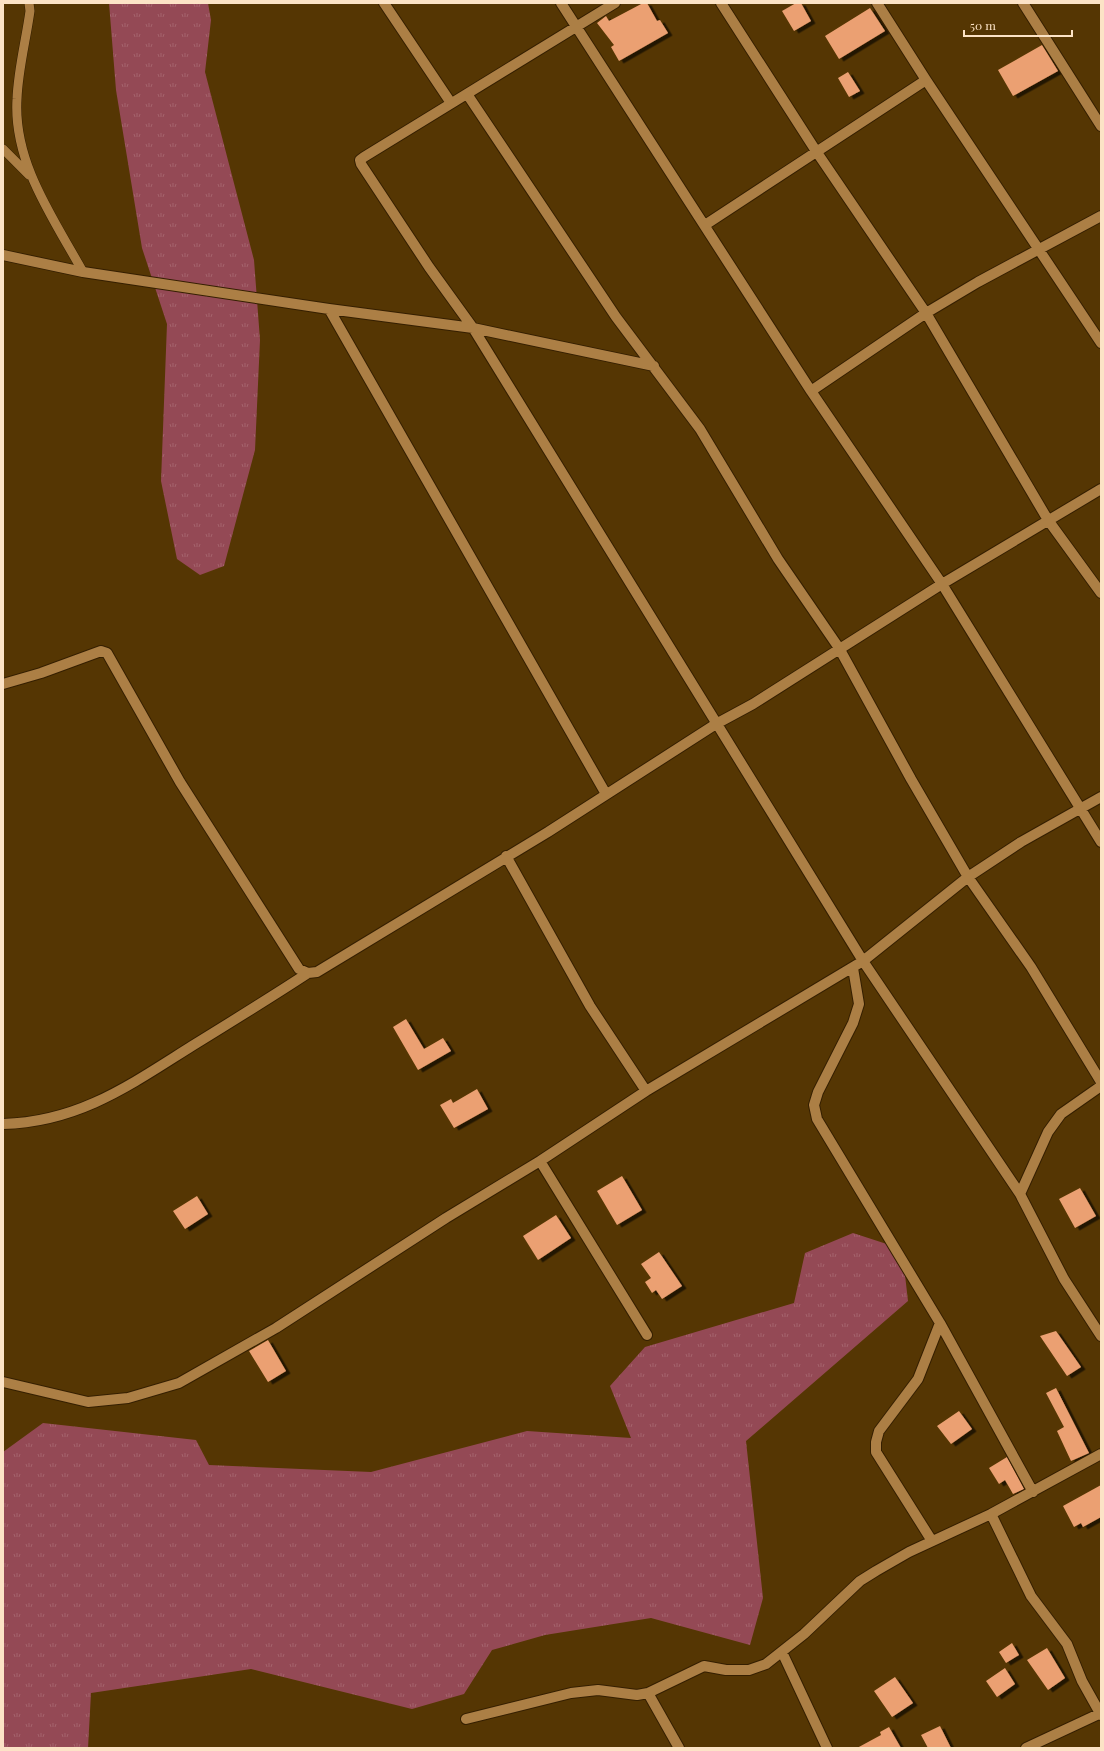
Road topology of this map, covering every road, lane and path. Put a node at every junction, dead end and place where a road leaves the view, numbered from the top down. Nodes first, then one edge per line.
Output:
1 (29, 3) edge
2 (384, 3) edge
3 (561, 3) edge
4 (615, 3) edge
5 (721, 3) edge
6 (877, 3) edge
7 (1024, 3) edge
8 (576, 26) junction
9 (926, 80) junction
10 (467, 94) junction
11 (451, 104) junction
12 (1101, 126) edge
13 (3, 149) edge
14 (816, 151) junction
15 (30, 176) junction
16 (1101, 216) edge
17 (705, 225) junction
18 (1038, 250) junction
19 (3, 255) edge
20 (83, 272) junction
21 (330, 309) junction
22 (926, 313) junction
23 (473, 328) junction
24 (1101, 343) edge
25 (654, 366) junction
26 (811, 391) junction
27 (1101, 489) edge
28 (1048, 520) junction
29 (942, 584) junction
30 (1101, 593) edge
31 (839, 648) junction
32 (3, 684) edge
33 (716, 724) junction
34 (606, 794) junction
35 (1101, 797) edge
36 (1080, 807) junction
37 (1101, 842) edge
38 (506, 856) junction
39 (968, 877) junction
40 (863, 961) junction
41 (853, 968) junction
42 (308, 973) junction
43 (1101, 1082) edge
44 (1101, 1086) edge
45 (646, 1091) junction
46 (3, 1124) edge
47 (540, 1161) junction
48 (1020, 1194) junction
49 (940, 1323) junction
50 (647, 1335) dead end
51 (1101, 1336) edge
52 (3, 1382) edge
53 (1101, 1454) edge
54 (1033, 1492) junction
55 (991, 1514) junction
56 (932, 1541) junction
57 (782, 1652) junction
58 (648, 1693) junction
59 (1101, 1714) edge
60 (466, 1719) dead end
61 (679, 1748) edge
62 (827, 1748) edge
63 (1026, 1748) edge

1 - 15 lane
2 - 11 street
3 - 8 street
4 - 8 street
5 - 14 street
6 - 9 street
7 - 12 street
8 - 10 street
8 - 17 street
9 - 14 street
9 - 18 street
10 - 11 street
10 - 25 street
11 - 23 street
13 - 15 lane
14 - 17 street
14 - 22 street
15 - 20 lane
16 - 18 street
17 - 26 street
18 - 22 street
18 - 24 street
19 - 20 street
20 - 21 street
21 - 23 street
21 - 34 street
22 - 26 street
22 - 28 street
23 - 25 street
23 - 33 street
25 - 31 street
26 - 29 street
27 - 28 street
28 - 29 street
28 - 30 street
29 - 31 street
29 - 36 street
31 - 33 street
31 - 39 street
32 - 42 street
33 - 34 street
33 - 40 street
34 - 38 street
35 - 36 street
36 - 37 street
36 - 39 street
38 - 42 street
38 - 45 street
39 - 40 street
39 - 43 street
40 - 41 street
40 - 48 street
41 - 45 street
41 - 49 street
42 - 46 street
44 - 48 street
45 - 47 street
47 - 50 street
47 - 52 street
48 - 51 street
49 - 54 street
49 - 56 street
53 - 54 street
54 - 55 street
55 - 56 street
55 - 59 street
56 - 57 street
57 - 58 street
57 - 62 street
58 - 60 street
58 - 61 street
59 - 63 street

